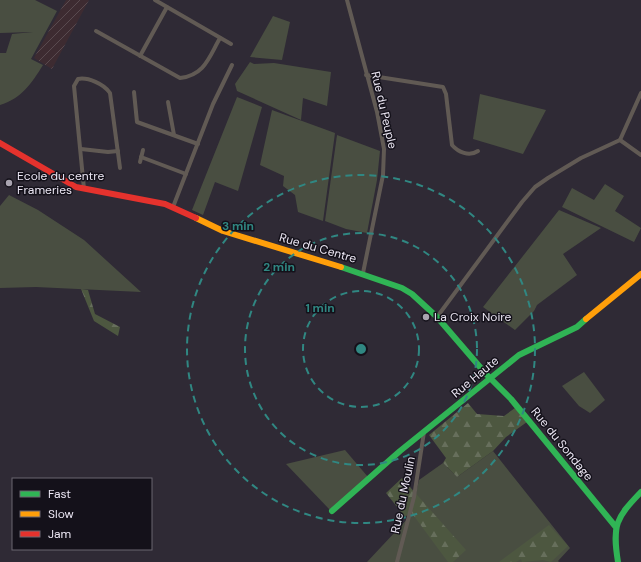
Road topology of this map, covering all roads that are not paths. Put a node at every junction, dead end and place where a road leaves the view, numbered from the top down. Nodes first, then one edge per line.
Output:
1 (155, 0) edge
2 (347, 0) edge
3 (167, 7) junction
4 (96, 30) dead end
5 (220, 38) junction
6 (231, 44) dead end
7 (140, 56) junction
8 (232, 65) dead end
9 (366, 75) junction
10 (134, 92) dead end
11 (641, 93) edge
12 (168, 102) dead end
13 (174, 135) junction
14 (620, 140) junction
15 (0, 143) edge
16 (198, 144) junction
17 (81, 150) junction
18 (144, 150) dead end
19 (118, 151) junction
20 (478, 151) dead end
21 (641, 155) edge
22 (120, 168) dead end
23 (186, 174) junction
24 (84, 189) junction
25 (173, 207) junction
26 (364, 273) junction
27 (641, 274) edge
28 (437, 317) junction
29 (491, 378) junction
30 (424, 432) junction
31 (641, 492) edge
32 (332, 511) dead end
33 (615, 526) junction
34 (398, 562) edge
35 (618, 562) edge

1 - 3 street
2 - 9 street, Rue du Peuple
3 - 5 street
3 - 7 street
4 - 7 street
5 - 6 street
5 - 7 street
8 - 16 street
9 - 20 street
9 - 26 street, Rue du Peuple
10 - 13 street
11 - 14 street
12 - 13 street
13 - 16 street
14 - 21 street
14 - 28 street
15 - 24 street, Rue du Centre
16 - 23 street
17 - 19 street
17 - 19 street
17 - 24 street
18 - 23 street
19 - 22 street
23 - 25 street
24 - 25 street, Rue du Centre
25 - 26 street, Rue du Centre
26 - 28 street, Rue du Centre
27 - 29 street, Rue Haute
28 - 29 street, Rue du Centre
29 - 30 street, Rue Haute
29 - 33 street, Rue du Sondage
30 - 32 street, Rue Haute
30 - 34 street, Rue du Moulin
31 - 33 street
33 - 35 street

